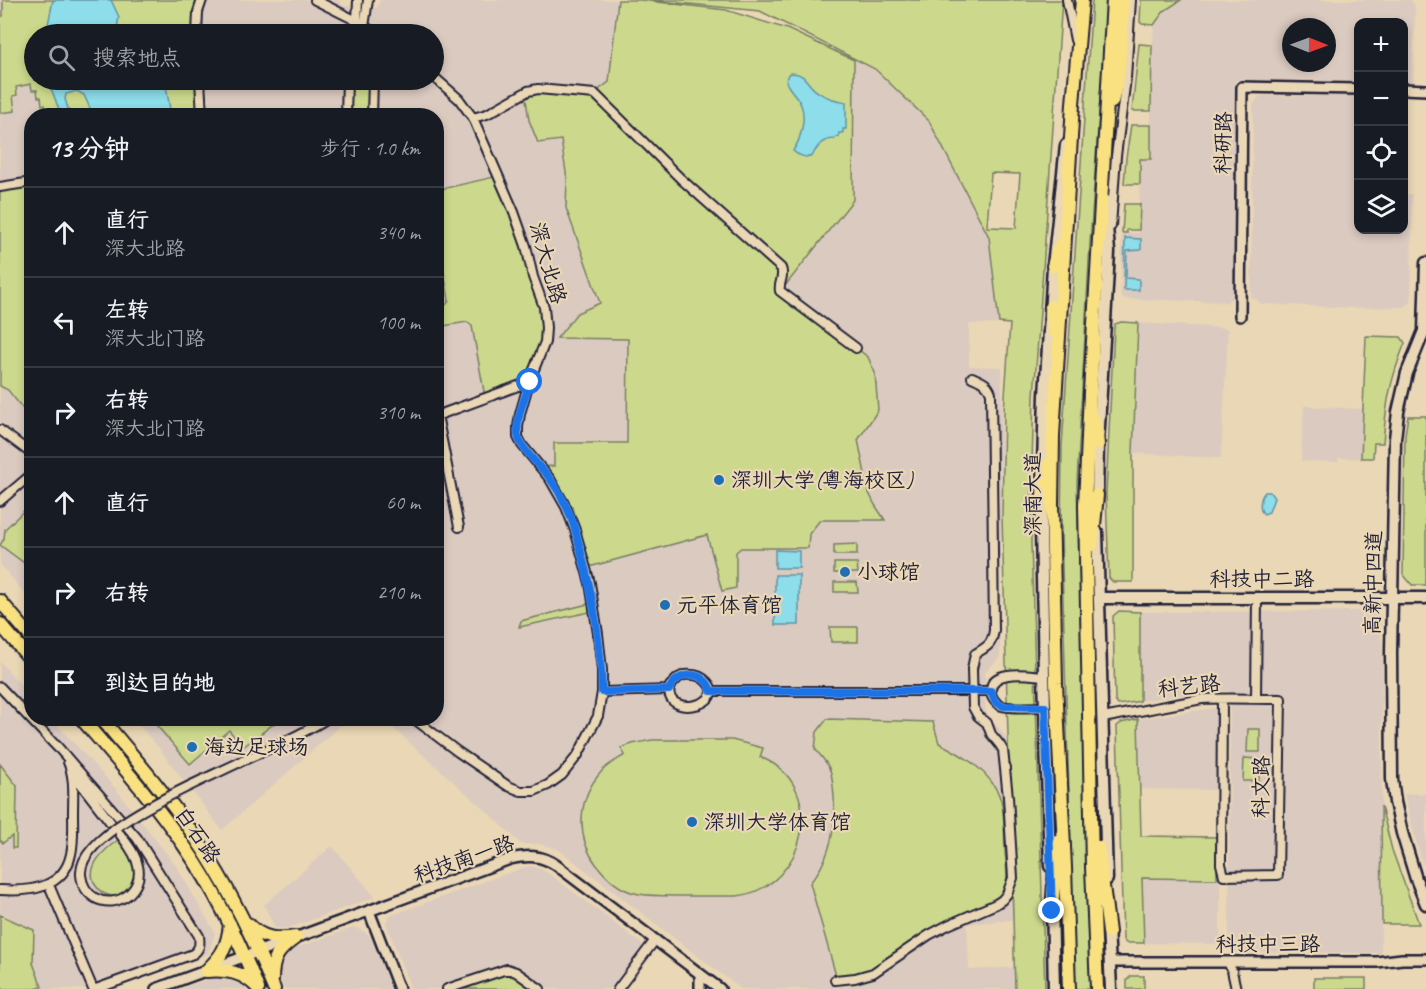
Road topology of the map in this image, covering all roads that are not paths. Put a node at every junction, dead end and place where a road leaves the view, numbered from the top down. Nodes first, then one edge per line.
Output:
1 (202, 0) edge
2 (315, 0) edge
3 (358, 0) edge
4 (368, 0) edge
5 (1067, 0) edge
6 (1076, 0) edge
7 (1082, 0) edge
8 (1113, 0) edge
9 (1123, 0) edge
10 (1131, 0) edge
11 (198, 24) edge
12 (357, 24) edge
13 (362, 24) edge
14 (363, 24) edge
15 (1077, 50) junction
16 (444, 86) edge
17 (1354, 89) edge
18 (1408, 89) edge
19 (201, 90) edge
20 (347, 90) edge
21 (373, 90) edge
22 (1426, 90) edge
23 (1073, 104) junction
24 (202, 108) edge
25 (346, 108) edge
26 (372, 108) edge
27 (472, 118) junction
28 (1104, 141) junction
29 (1103, 160) junction
30 (24, 183) edge
31 (0, 187) edge
32 (1066, 225) junction
33 (1109, 252) junction
34 (1426, 263) edge
35 (1053, 266) junction
36 (1051, 306) junction
37 (1240, 316) dead end
38 (1426, 324) edge
39 (856, 348) dead end
40 (1058, 357) junction
41 (972, 377) dead end
42 (530, 382) junction
43 (1090, 392) junction
44 (444, 413) edge
45 (0, 430) edge
46 (1098, 444) junction
47 (24, 448) edge
48 (444, 451) edge
49 (1043, 466) junction
50 (24, 481) edge
51 (1097, 495) junction
52 (0, 501) edge
53 (459, 527) dead end
54 (1053, 596) junction
55 (1099, 598) junction
56 (1257, 598) junction
57 (1392, 598) junction
58 (1426, 598) edge
59 (0, 602) edge
60 (1086, 606) junction
61 (0, 624) edge
62 (24, 629) edge
63 (24, 652) edge
64 (1044, 675) junction
65 (0, 687) edge
66 (669, 690) junction
67 (711, 691) junction
68 (972, 691) junction
69 (991, 691) junction
70 (602, 692) junction
71 (1222, 699) junction
72 (1256, 699) junction
73 (1281, 699) joint
74 (1045, 707) junction
75 (24, 712) edge
76 (1102, 717) junction
77 (38, 726) edge
78 (88, 726) edge
79 (108, 726) edge
80 (314, 726) edge
81 (424, 726) edge
82 (56, 745) junction
83 (73, 774) junction
84 (1091, 787) junction
85 (1060, 789) junction
86 (115, 828) edge
87 (115, 828) edge
88 (115, 828) edge
89 (115, 828) edge
90 (49, 885) junction
91 (0, 890) edge
92 (1426, 904) edge
93 (369, 911) junction
94 (1052, 911) junction
95 (243, 919) junction
96 (230, 924) junction
97 (1109, 932) junction
98 (296, 937) junction
99 (656, 940) junction
100 (259, 952) junction
101 (246, 956) junction
102 (1426, 959) edge
103 (1110, 962) junction
104 (1228, 962) junction
105 (206, 971) junction
106 (700, 974) junction
107 (835, 980) dead end
108 (273, 987) edge
109 (258, 988) edge
110 (94, 989) edge
111 (156, 989) edge
112 (399, 989) edge
113 (447, 989) edge
114 (540, 989) edge
115 (618, 989) edge
116 (700, 989) edge
117 (720, 989) edge
118 (1054, 989) edge
119 (1069, 989) edge
120 (1096, 989) edge
121 (1111, 989) edge
122 (1236, 989) edge

1 - 11 street
2 - 12 street
3 - 13 street
4 - 14 street
5 - 15 street
6 - 15 main road
7 - 15 main road, 深南大道
8 - 28 main road
9 - 28 main road
10 - 33 street
15 - 23 main road, 深南大道
16 - 27 street, 深大北路
17 - 37 street, 科研路
18 - 22 street
19 - 24 street
20 - 25 street
21 - 26 street
23 - 32 main road, 深南大道
23 - 35 main road
27 - 39 street
27 - 42 street, 深大北路
28 - 29 main road
29 - 33 main road
29 - 43 main road
30 - 31 street
32 - 35 main road
32 - 40 main road, 深南大道
33 - 46 main road
34 - 38 main road, 高新中四道
35 - 36 main road
36 - 40 main road
36 - 49 main road
38 - 57 main road, 高新中四道
40 - 54 main road, 深南大道
41 - 68 street
42 - 44 street
42 - 70 street, 深大北路
43 - 46 main road
43 - 60 main road
45 - 47 street
46 - 51 main road
48 - 53 street
49 - 54 main road
49 - 64 main road
50 - 52 street
51 - 55 main road
51 - 60 main road
54 - 85 main road, 深南大道
55 - 56 main road, 科技中二路
55 - 76 main road
56 - 57 main road, 科技中二路
56 - 72 street
57 - 58 main road, 科技中二路
57 - 92 main road, 高新中四道
59 - 62 main road
60 - 84 main road
61 - 63 main road
64 - 69 street
64 - 74 main road
65 - 75 street
66 - 67 street
66 - 67 street
66 - 70 street
67 - 68 street
68 - 69 street
68 - 107 street
69 - 74 street
70 - 81 street, 深大北路
71 - 72 street, 科艺路
71 - 73 street, 科文路
71 - 76 street, 科艺路
72 - 73 street, 科艺路
74 - 94 main road
76 - 97 main road
77 - 82 street
78 - 96 main road, 白石路
79 - 95 main road, 白石路
80 - 86 street, bridge
82 - 83 street
82 - 110 street
83 - 89 street, bridge
83 - 90 street
84 - 97 main road
84 - 120 main road
85 - 94 main road
85 - 119 main road, 深南大道
87 - 88 street, bridge
90 - 91 street
90 - 110 street
93 - 98 street, 科技南一路
93 - 99 street, 科技南一路
93 - 112 street
94 - 118 main road
95 - 98 main road
95 - 100 main road, 白石路
96 - 101 main road, 白石路
96 - 105 main road
97 - 103 main road
98 - 100 street, 科技南一路
98 - 108 main road
99 - 106 street, 科技南一路
99 - 115 street
100 - 101 street, 科技南一路
100 - 108 main road, 白石路
101 - 105 street, 科技南一路
101 - 109 main road, 白石路
102 - 104 street, 科技中三路
103 - 104 street, 科技中三路
103 - 121 main road
104 - 122 street
105 - 109 main road
105 - 111 street, 科技南一路
106 - 116 street
106 - 117 street, 科技南一路
113 - 114 street

